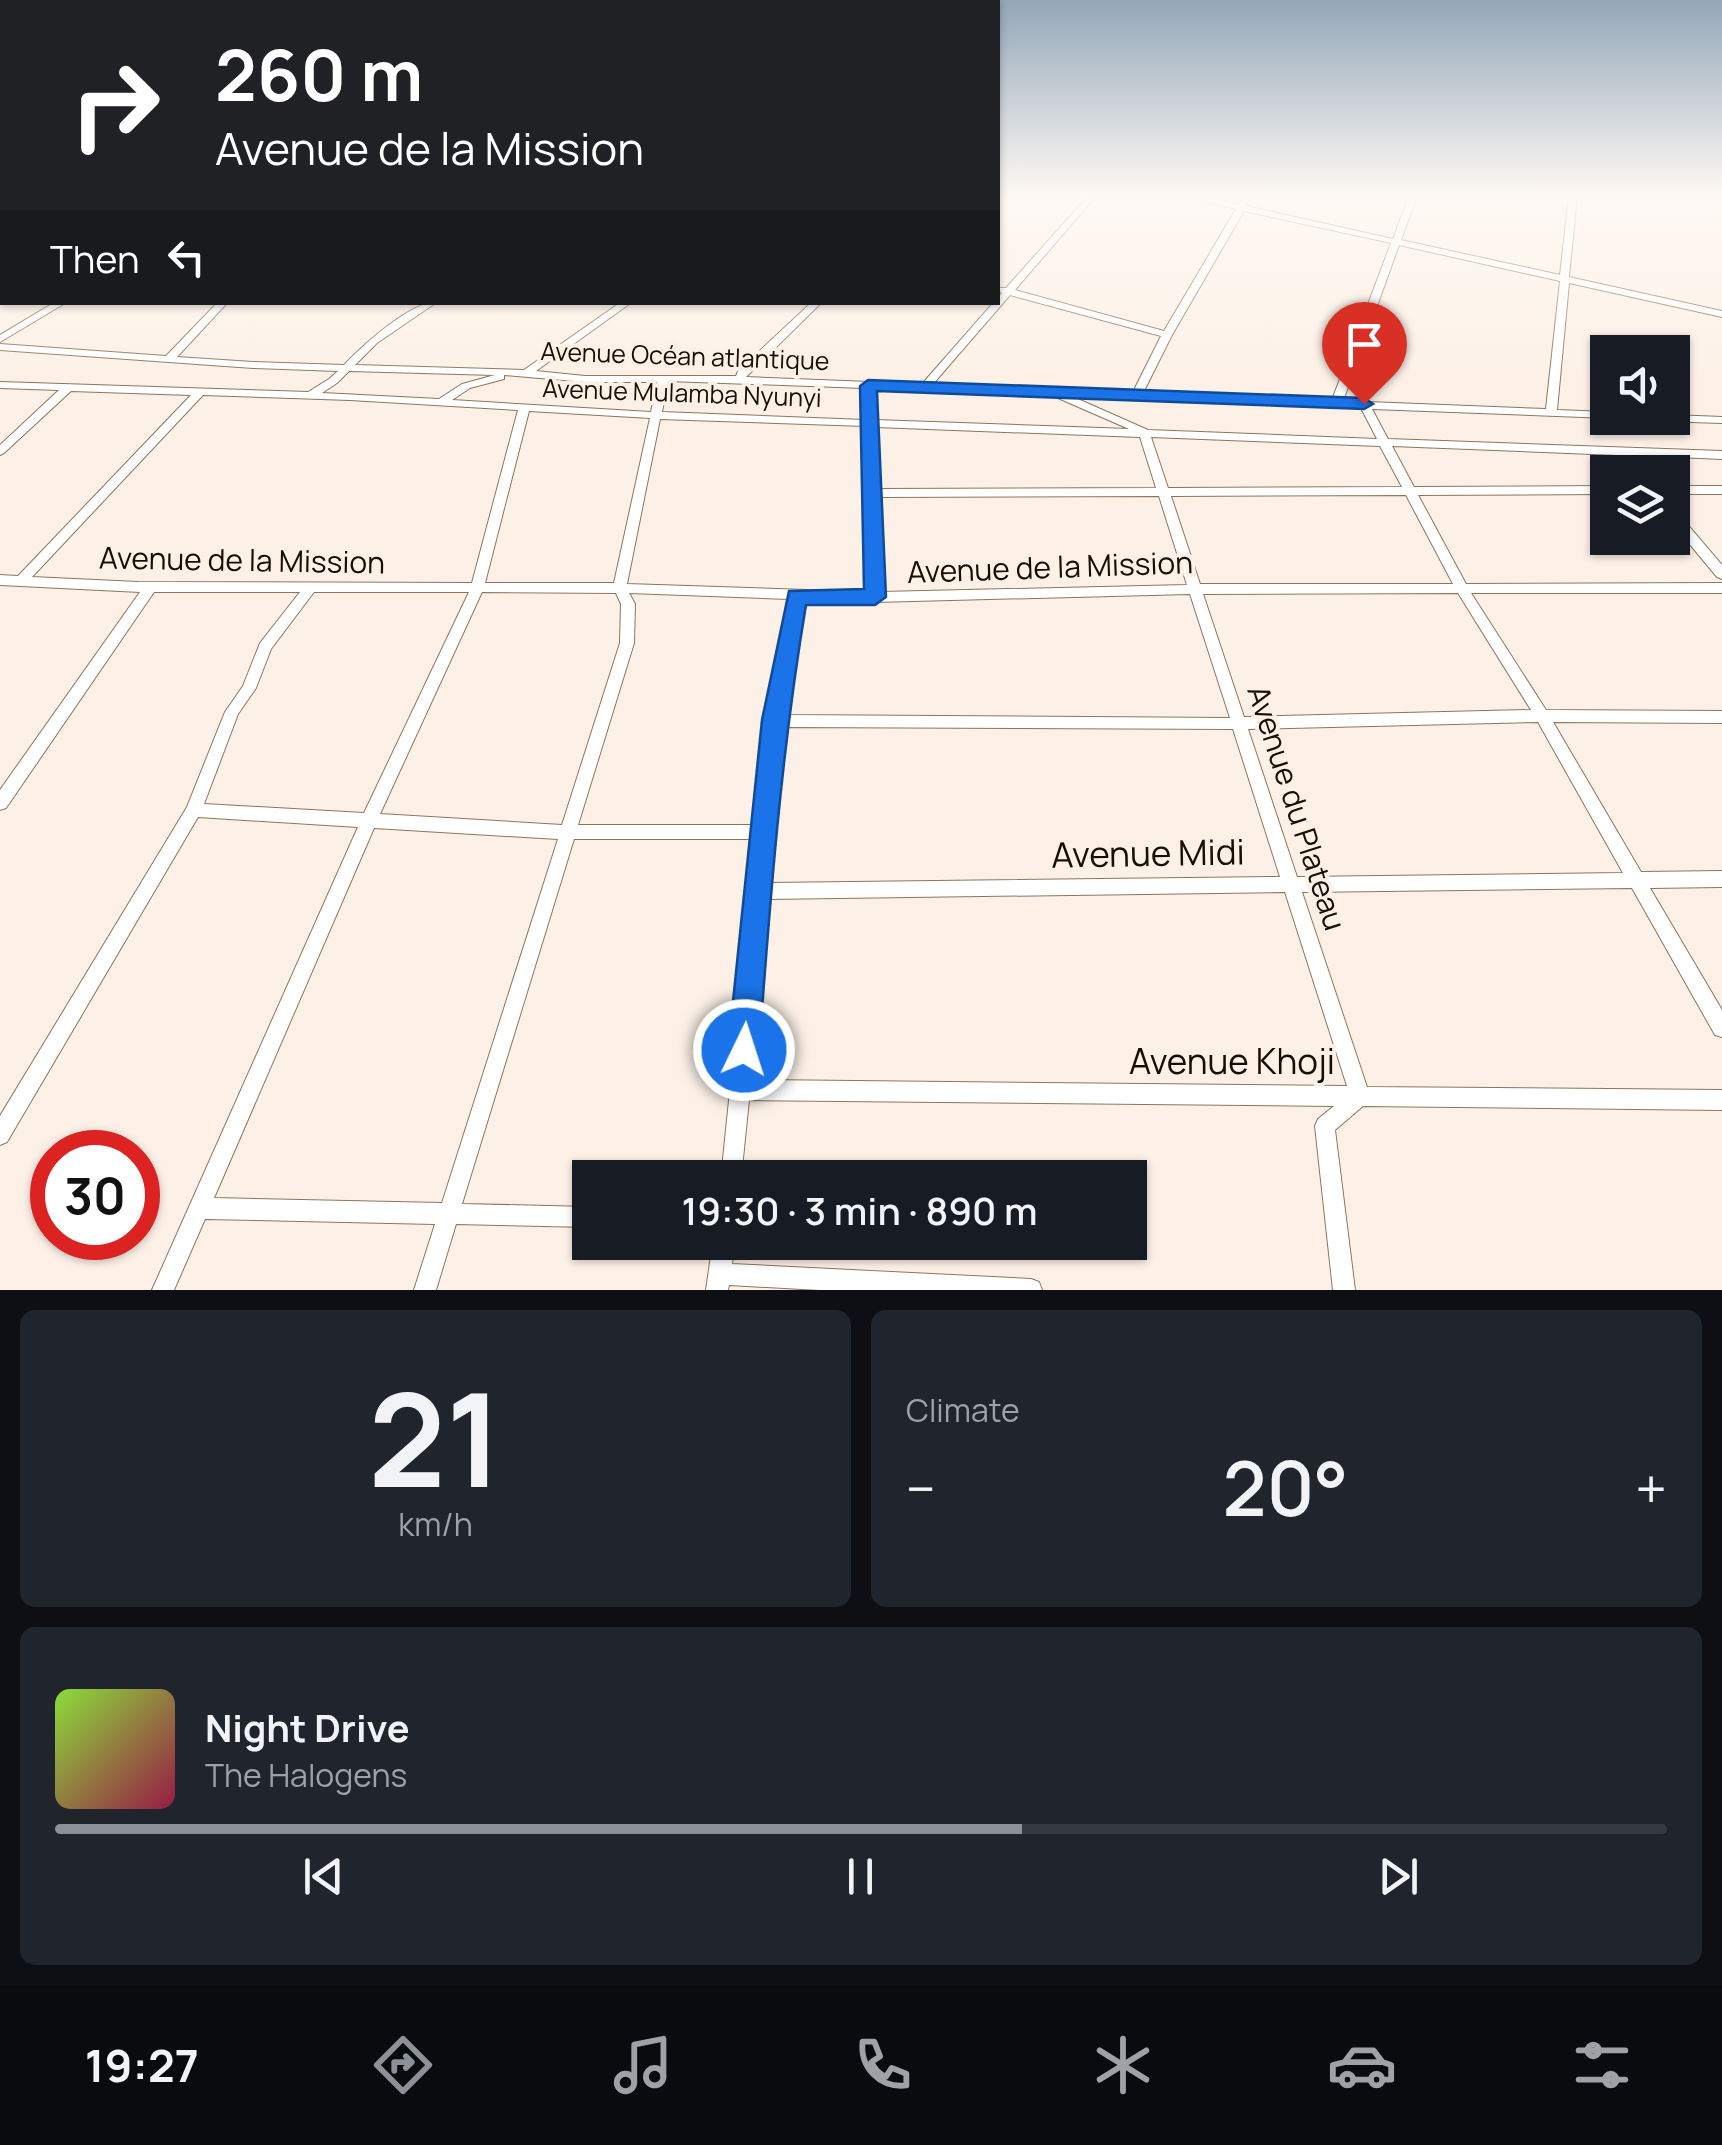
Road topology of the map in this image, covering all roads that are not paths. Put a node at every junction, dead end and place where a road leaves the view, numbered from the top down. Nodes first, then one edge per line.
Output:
1 (1035, 256) edge
2 (1212, 256) edge
3 (1391, 256) edge
4 (1463, 256) edge
5 (1568, 256) edge
6 (1566, 280) junction
7 (1003, 290) edge
8 (58, 305) edge
9 (221, 305) edge
10 (428, 305) edge
11 (624, 305) edge
12 (815, 305) edge
13 (991, 305) edge
14 (1722, 314) edge
15 (1167, 334) junction
16 (0, 338) edge
17 (0, 347) edge
18 (170, 358) junction
19 (343, 368) junction
20 (456, 370) junction
21 (527, 373) junction
22 (662, 380) junction
23 (740, 380) junction
24 (333, 381) junction
25 (475, 382) junction
26 (0, 385) edge
27 (70, 386) junction
28 (868, 386) junction
29 (924, 388) junction
30 (200, 392) junction
31 (1052, 392) junction
32 (1137, 394) junction
33 (309, 396) junction
34 (350, 397) junction
35 (1338, 402) junction
36 (440, 403) junction
37 (1364, 404) junction
38 (524, 408) junction
39 (1551, 412) junction
40 (1590, 414) edge
41 (653, 415) junction
42 (1690, 419) edge
43 (1722, 420) edge
44 (870, 424) junction
45 (1144, 432) junction
46 (1383, 440) junction
47 (1620, 451) junction
48 (0, 452) edge
49 (1623, 455) edge
50 (1722, 455) edge
51 (1590, 490) edge
52 (1690, 490) edge
53 (1722, 490) edge
54 (1165, 491) junction
55 (1410, 492) junction
56 (873, 494) junction
57 (1690, 536) edge
58 (1722, 574) edge
59 (0, 580) edge
60 (20, 581) junction
61 (152, 586) junction
62 (310, 586) junction
63 (477, 588) junction
64 (620, 588) junction
65 (1197, 588) junction
66 (1722, 588) edge
67 (1462, 589) junction
68 (796, 597) junction
69 (875, 597) junction
70 (1542, 716) junction
71 (1722, 717) edge
72 (774, 720) junction
73 (1240, 723) junction
74 (0, 803) edge
75 (194, 810) junction
76 (369, 820) junction
77 (568, 832) junction
78 (762, 832) junction
79 (1722, 879) edge
80 (1637, 880) junction
81 (1291, 882) junction
82 (756, 891) junction
83 (1722, 1028) edge
84 (741, 1090) junction
85 (1360, 1096) junction
86 (1722, 1100) edge
87 (0, 1135) edge
88 (733, 1160) edge
89 (200, 1208) junction
90 (448, 1211) junction
91 (572, 1217) edge
92 (719, 1282) edge
93 (163, 1290) edge
94 (425, 1290) edge
95 (1030, 1290) edge
96 (1344, 1290) edge

1 - 7 street
2 - 15 street
3 - 35 street
4 - 6 street
5 - 6 street
6 - 14 street
6 - 39 street
7 - 15 street
8 - 16 street
9 - 18 street
10 - 19 street
11 - 21 street
12 - 23 street
13 - 29 street
15 - 32 street
17 - 18 street, Avenue Océan atlantique
18 - 19 street, Avenue Océan atlantique
19 - 20 street, Avenue Océan atlantique
19 - 24 street
20 - 21 street, Avenue Océan atlantique
20 - 25 street
21 - 22 street, Avenue Océan atlantique
21 - 25 street
22 - 23 street, Avenue Océan atlantique
22 - 41 street
23 - 28 street, Avenue Océan atlantique
24 - 33 street
24 - 34 street
25 - 36 street
26 - 27 street, Avenue Mulamba Nyunyi
27 - 30 street, Avenue Mulamba Nyunyi
27 - 48 street
28 - 29 street, Avenue Océan atlantique
28 - 44 street
29 - 31 street, Avenue Océan atlantique
30 - 33 street, Avenue Mulamba Nyunyi
30 - 60 street
31 - 32 street, Avenue Océan atlantique
31 - 45 street
32 - 35 street, Avenue Océan atlantique
33 - 34 street, Avenue Mulamba Nyunyi
34 - 36 street, Avenue Mulamba Nyunyi
35 - 37 street, Avenue Océan atlantique
36 - 38 street, Avenue Mulamba Nyunyi
37 - 39 street, Avenue Océan atlantique
37 - 46 street
38 - 41 street, Avenue Mulamba Nyunyi
38 - 63 street
39 - 40 street, Avenue Océan atlantique
41 - 44 street, Avenue Mulamba Nyunyi
41 - 64 street
42 - 43 street
44 - 45 street, Avenue Mulamba Nyunyi
44 - 56 street
45 - 46 street, Avenue Mulamba Nyunyi
45 - 54 street, Avenue du Plateau
46 - 47 street, Avenue Mulamba Nyunyi
46 - 55 street
47 - 49 street
47 - 50 street, Avenue Mulamba Nyunyi
51 - 55 street
52 - 53 street
54 - 55 street
54 - 56 street
54 - 65 street, Avenue du Plateau
55 - 67 street
56 - 69 street
57 - 58 street
59 - 60 street, Avenue de la Mission
60 - 61 street, Avenue de la Mission
61 - 62 street, Avenue de la Mission
61 - 74 street
62 - 63 street, Avenue de la Mission
62 - 75 street
63 - 64 street, Avenue de la Mission
63 - 76 street
64 - 68 street, Avenue de la Mission
64 - 77 street
65 - 67 street, Avenue de la Mission
65 - 69 street, Avenue de la Mission
65 - 73 street, Avenue du Plateau
66 - 67 street, Avenue de la Mission
67 - 70 street
68 - 69 street, Avenue de la Mission
68 - 72 street
70 - 71 street
70 - 73 street
70 - 80 street
72 - 73 street
72 - 78 street
73 - 81 street, Avenue du Plateau
75 - 76 street
75 - 87 street
76 - 77 street
76 - 89 street
77 - 78 street
77 - 90 street
78 - 82 street
79 - 80 street, Avenue Midi
80 - 81 street, Avenue Midi
80 - 83 street
81 - 82 street, Avenue Midi
81 - 85 street, Avenue du Plateau
82 - 84 street
84 - 85 street, Avenue Khoji
84 - 88 street
85 - 86 street, Avenue Khoji
85 - 96 street
89 - 90 street
89 - 93 street
90 - 91 street
90 - 94 street
92 - 95 street

